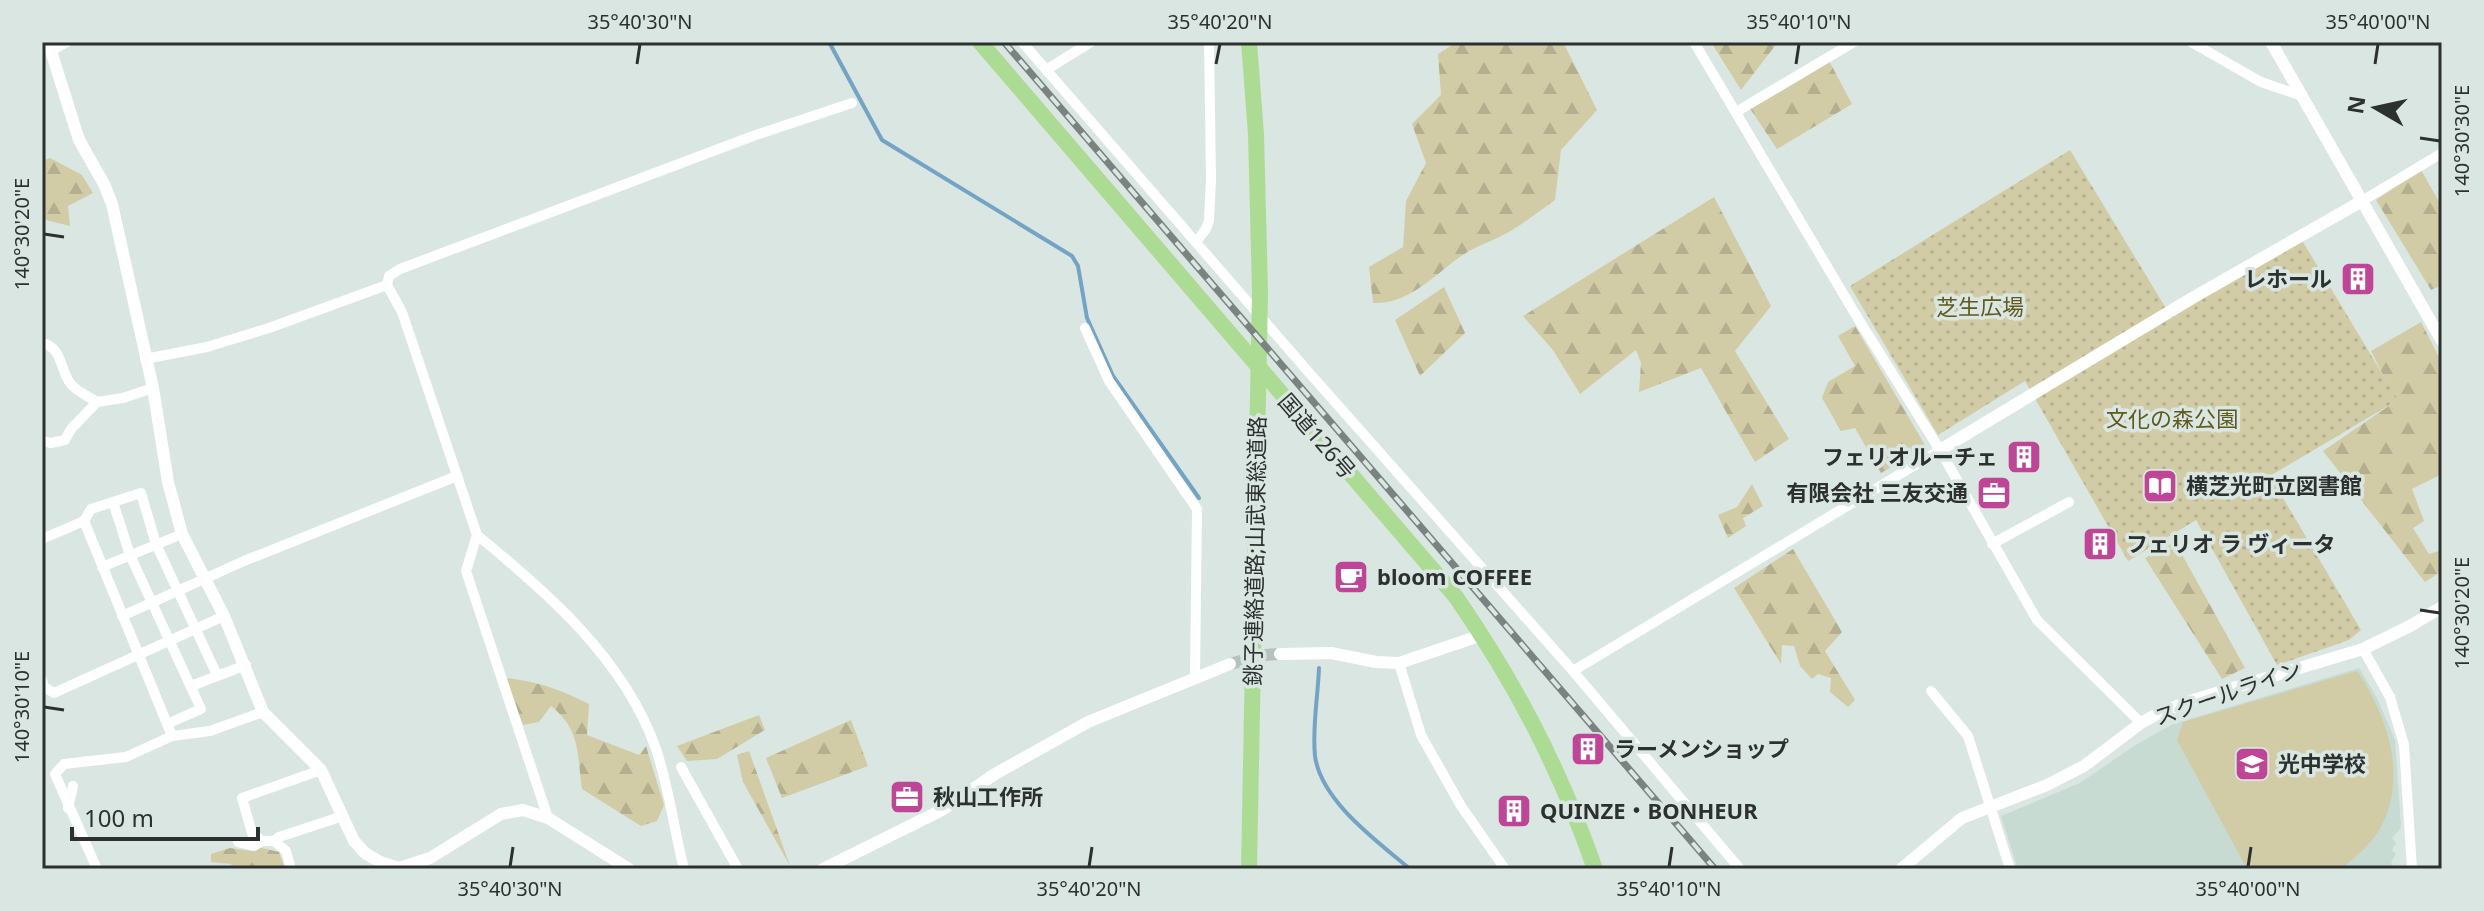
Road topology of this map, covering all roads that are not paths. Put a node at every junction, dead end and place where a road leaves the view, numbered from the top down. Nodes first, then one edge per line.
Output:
1 (67, 42) edge
2 (980, 42) edge
3 (1022, 42) edge
4 (1091, 42) edge
5 (1209, 42) edge
6 (1249, 42) edge
7 (1694, 42) edge
8 (1854, 42) edge
9 (2191, 42) edge
10 (2271, 42) edge
11 (48, 47) edge
12 (1071, 47) edge
13 (1046, 70) junction
14 (2302, 96) junction
15 (852, 103) dead end
16 (1736, 112) junction
17 (2442, 153) edge
18 (2362, 201) junction
19 (1196, 242) junction
20 (387, 285) junction
21 (1085, 328) dead end
22 (2442, 341) edge
23 (42, 343) edge
24 (145, 359) junction
25 (153, 388) junction
26 (97, 402) junction
27 (42, 441) edge
28 (1940, 450) junction
29 (457, 476) junction
30 (113, 502) junction
31 (2069, 502) dead end
32 (84, 521) junction
33 (182, 534) junction
34 (477, 535) junction
35 (42, 539) edge
36 (156, 544) junction
37 (1992, 544) junction
38 (130, 555) junction
39 (102, 567) junction
40 (205, 577) junction
41 (178, 592) junction
42 (153, 603) junction
43 (2442, 607) edge
44 (122, 616) junction
45 (224, 616) junction
46 (195, 628) junction
47 (1482, 635) junction
48 (170, 639) junction
49 (2363, 649) junction
50 (138, 654) junction
51 (1280, 654) tunnel mouth
52 (1399, 663) junction
53 (1230, 664) tunnel mouth
54 (246, 665) junction
55 (1573, 671) junction
56 (217, 675) junction
57 (1195, 677) junction
58 (42, 680) edge
59 (191, 686) junction
60 (1931, 691) dead end
61 (263, 712) junction
62 (2141, 723) junction
63 (167, 724) junction
64 (172, 736) junction
65 (681, 767) dead end
66 (321, 770) junction
67 (73, 786) dead end
68 (1991, 807) junction
69 (68, 808) junction
70 (343, 816) junction
71 (548, 818) junction
72 (262, 841) junction
73 (274, 841) junction
74 (238, 842) dead end
75 (97, 869) edge
76 (291, 869) edge
77 (399, 869) edge
78 (629, 869) edge
79 (684, 869) edge
80 (738, 869) edge
81 (823, 869) edge
82 (1249, 869) edge
83 (1505, 869) edge
84 (1595, 869) edge
85 (1740, 869) edge
86 (1901, 869) edge
87 (2010, 869) edge
88 (2412, 869) edge

1 - 11 street
2 - 47 highway, 国道126号
3 - 13 street
4 - 12 street
5 - 19 street
6 - 82 highway, 銚子連絡道路;山武東総道路
7 - 16 street
8 - 16 street
9 - 14 street
10 - 14 street
11 - 24 street
12 - 13 street
13 - 19 street
14 - 18 street
15 - 20 street
16 - 28 street
17 - 18 street
18 - 22 street
18 - 28 street
19 - 55 street
20 - 24 street
20 - 29 street
21 - 57 street
23 - 26 street
24 - 25 street
25 - 26 street
25 - 33 street
26 - 27 street
28 - 37 street
28 - 55 street
29 - 34 street
29 - 40 street
30 - 32 street
30 - 36 street
30 - 38 street
31 - 37 street
32 - 35 street
32 - 39 street
33 - 36 street
33 - 40 street
34 - 71 street
34 - 79 street
36 - 38 street
36 - 41 street
37 - 62 street
38 - 39 street
38 - 42 street
39 - 44 street
40 - 41 street
40 - 45 street
41 - 42 street
41 - 46 street
42 - 44 street
42 - 48 street
43 - 49 street, スクールライン
44 - 50 street
45 - 46 street
45 - 54 street
46 - 48 street
46 - 56 street
47 - 52 street
47 - 84 highway, 国道126号
48 - 50 street
48 - 59 street
49 - 62 street, スクールライン
49 - 88 street
50 - 58 street
50 - 63 street
51 - 52 street
52 - 83 street
53 - 57 street
54 - 56 street
54 - 61 street
55 - 85 street
56 - 59 street
57 - 81 street
59 - 63 street
60 - 68 street
61 - 64 street
61 - 66 street
62 - 68 street, スクールライン
63 - 64 street
64 - 69 street
65 - 80 street
66 - 70 street
66 - 72 street
67 - 69 street
68 - 86 street, スクールライン
68 - 87 street
69 - 75 street
70 - 73 street
70 - 77 street
71 - 77 street
71 - 78 street
72 - 73 street
72 - 74 street
73 - 76 street

